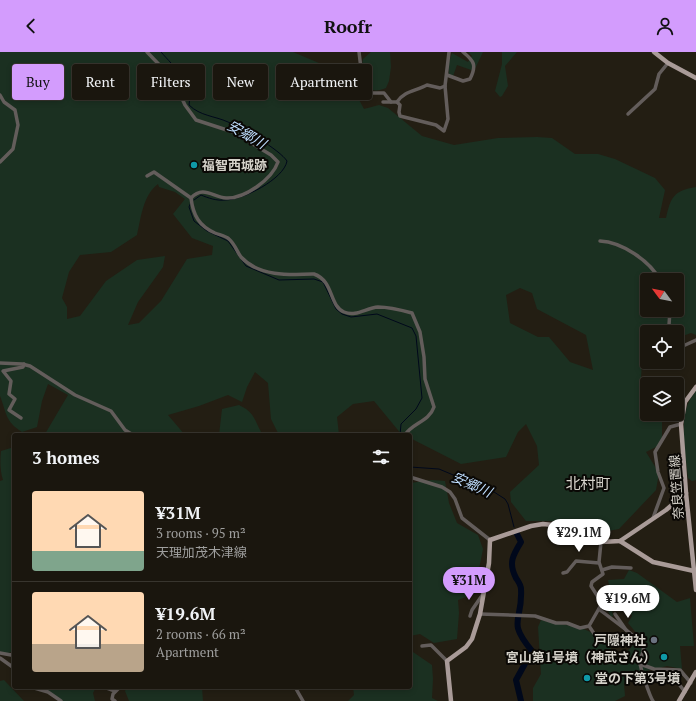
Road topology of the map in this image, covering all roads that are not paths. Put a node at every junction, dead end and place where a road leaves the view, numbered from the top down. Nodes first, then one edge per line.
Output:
1 (147, 52) edge
2 (359, 52) edge
3 (449, 52) edge
4 (463, 52) edge
5 (654, 52) edge
6 (668, 63) junction
7 (447, 75) junction
8 (696, 78) edge
9 (445, 86) junction
10 (0, 95) edge
11 (383, 102) dead end
12 (391, 102) junction
13 (397, 102) junction
14 (628, 114) dead end
15 (0, 162) edge
16 (147, 176) dead end
17 (192, 200) junction
18 (600, 241) dead end
19 (656, 273) edge
20 (696, 340) edge
21 (684, 346) edge
22 (0, 363) edge
23 (24, 364) junction
24 (696, 386) edge
25 (21, 418) dead end
26 (682, 424) junction
27 (130, 433) edge
28 (407, 433) edge
29 (412, 478) edge
30 (686, 493) junction
31 (653, 518) junction
32 (490, 540) junction
33 (620, 541) junction
34 (601, 542) junction
35 (599, 563) junction
36 (631, 568) dead end
37 (602, 570) junction
38 (695, 571) edge
39 (563, 573) dead end
40 (696, 590) edge
41 (484, 593) junction
42 (599, 609) junction
43 (480, 614) junction
44 (615, 614) dead end
45 (470, 616) dead end
46 (589, 626) junction
47 (626, 631) junction
48 (611, 640) dead end
49 (422, 646) dead end
50 (0, 653) edge
51 (12, 653) edge
52 (0, 658) edge
53 (447, 661) junction
54 (640, 664) junction
55 (12, 667) edge
56 (696, 672) edge
57 (675, 679) dead end
58 (691, 683) junction
59 (38, 689) edge
60 (110, 689) edge
61 (118, 689) edge
62 (296, 689) edge
63 (115, 691) junction
64 (685, 692) junction
65 (652, 700) edge
66 (61, 701) edge
67 (115, 701) edge
68 (303, 701) edge
69 (451, 701) edge
70 (646, 701) edge
71 (679, 701) edge

1 - 17 street
2 - 12 street
3 - 7 street
4 - 7 street
5 - 6 main road
6 - 8 main road
6 - 14 street
7 - 9 street
9 - 13 street
9 - 13 street
10 - 15 street
11 - 12 street
12 - 13 street
16 - 17 street
17 - 28 street
18 - 19 street
20 - 21 street
22 - 23 street
23 - 25 street
23 - 27 street
24 - 26 main road, 奈良笠置線
26 - 30 main road, 奈良笠置線
26 - 31 street
29 - 32 street
30 - 31 main road
30 - 38 main road, 奈良笠置線
31 - 33 main road
32 - 34 main road
32 - 41 main road
33 - 34 main road
33 - 38 main road
34 - 35 street
35 - 37 street
35 - 39 street
36 - 37 street
37 - 42 street
38 - 40 main road, 奈良笠置線
41 - 43 main road
41 - 45 street
42 - 46 street
42 - 47 street
43 - 46 street
43 - 53 main road
44 - 47 street
46 - 48 street
47 - 54 street
49 - 53 street
50 - 51 street
52 - 55 street
53 - 69 main road
54 - 58 street
54 - 65 street
56 - 58 main road
57 - 64 street
58 - 64 main road
59 - 66 street
60 - 63 street
61 - 63 street
62 - 68 street
63 - 67 street
64 - 71 main road
65 - 70 street

